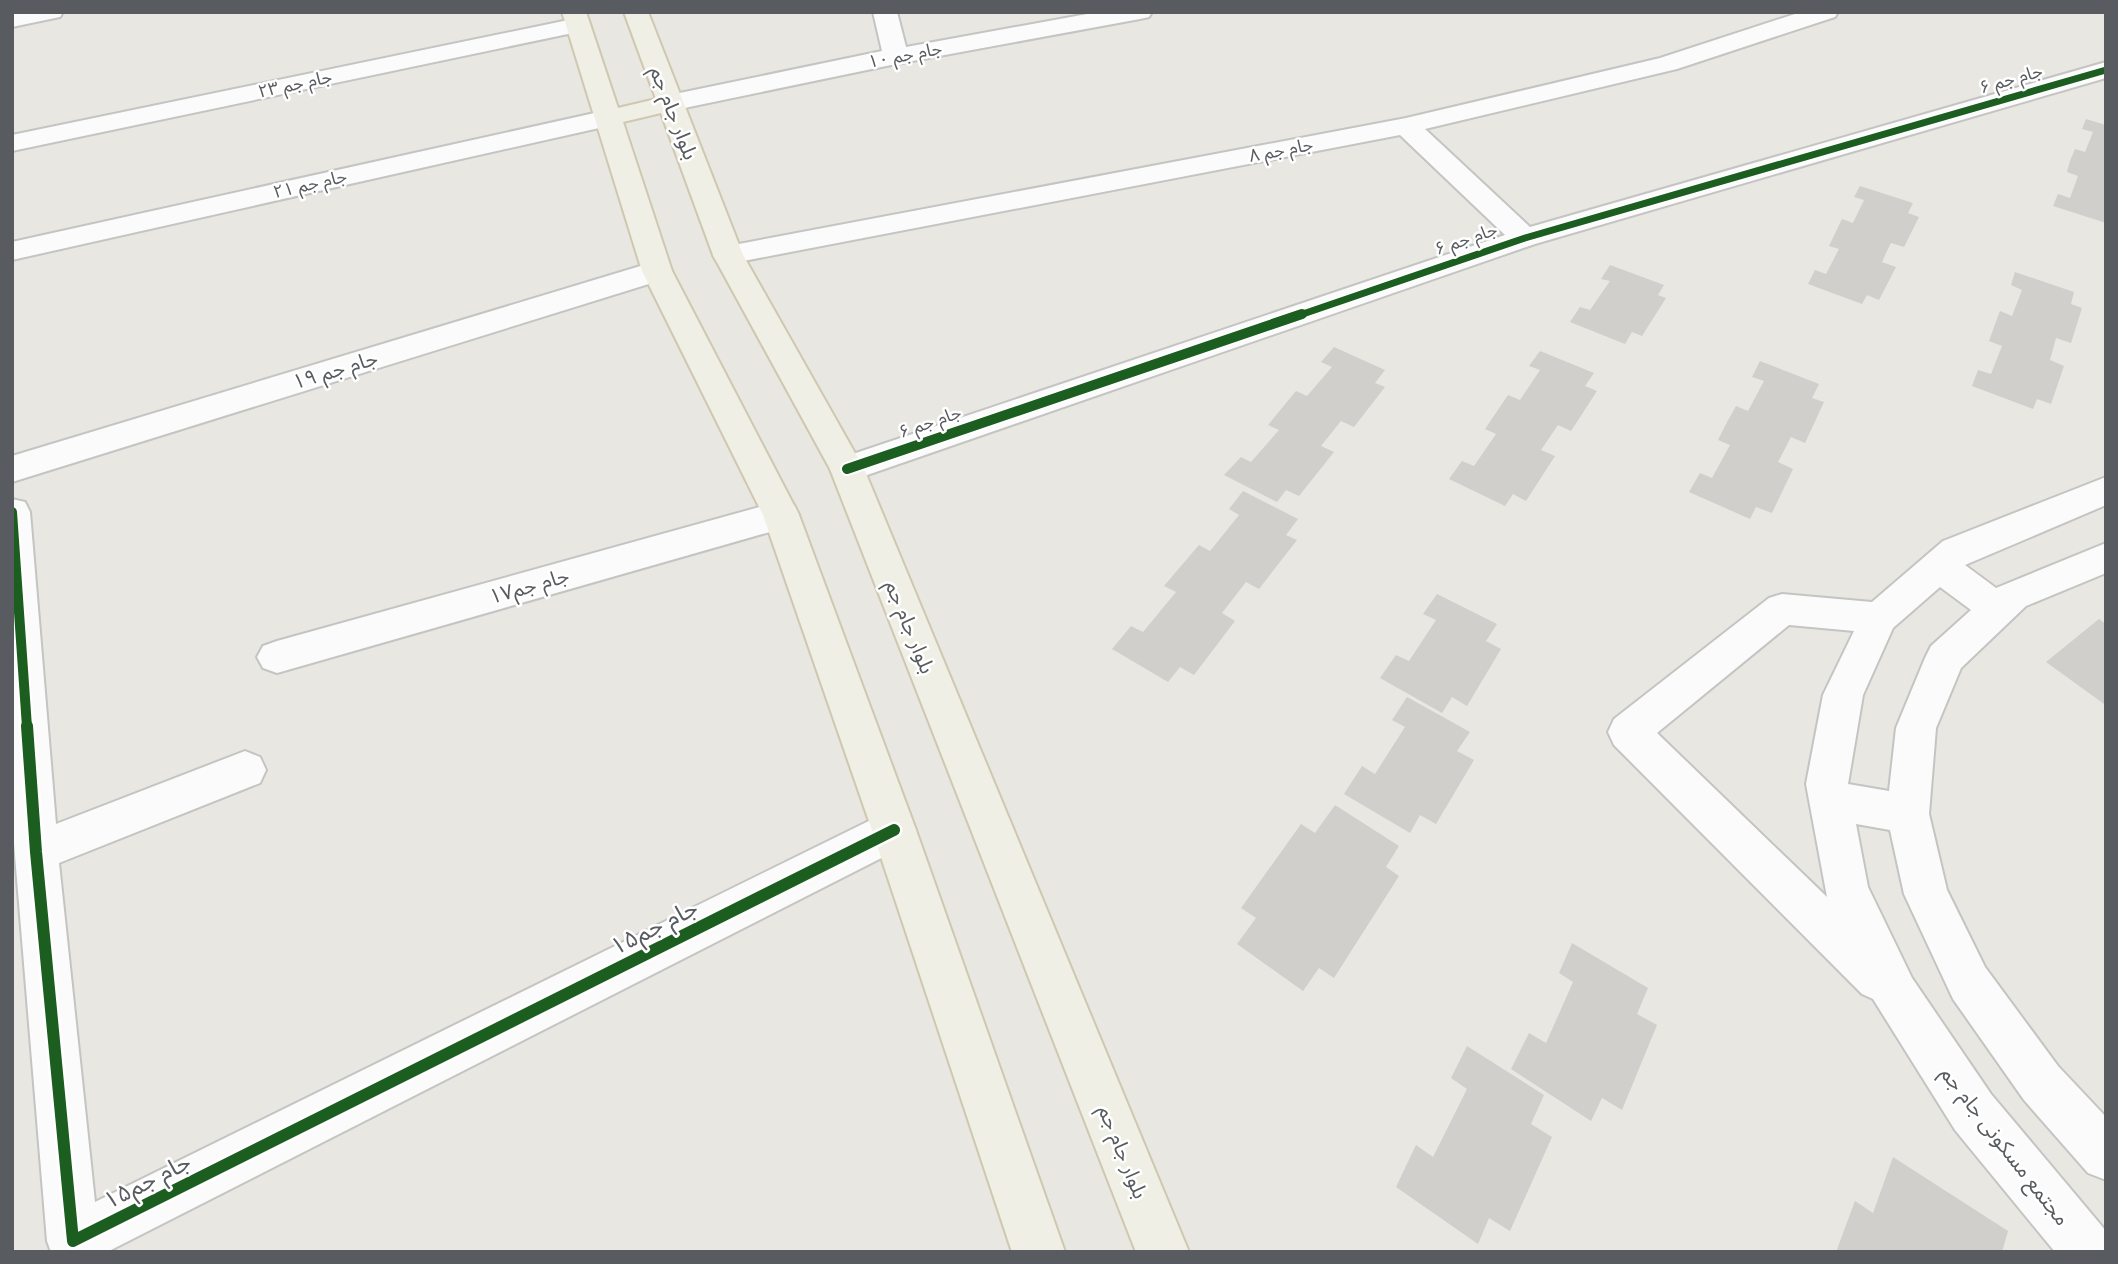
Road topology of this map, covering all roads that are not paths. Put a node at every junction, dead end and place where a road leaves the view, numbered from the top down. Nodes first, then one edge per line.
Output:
1 (51, 12) edge
2 (636, 12) edge
3 (884, 12) edge
4 (1140, 12) edge
5 (1826, 12) edge
6 (576, 18) edge
7 (12, 20) edge
8 (896, 56) junction
9 (2106, 70) edge
10 (670, 103) junction
11 (608, 118) junction
12 (1406, 126) junction
13 (12, 143) edge
14 (1525, 238) junction
15 (12, 251) edge
16 (728, 255) junction
17 (657, 271) junction
18 (12, 469) edge
19 (846, 469) junction
20 (2106, 490) edge
21 (12, 512) edge
22 (780, 515) junction
23 (2106, 557) edge
24 (1940, 566) junction
25 (1998, 610) junction
26 (1879, 618) junction
27 (276, 657) dead end
28 (245, 770) dead end
29 (1830, 800) junction
30 (1908, 814) junction
31 (894, 830) junction
32 (36, 852) junction
33 (1895, 995) junction
34 (2106, 1155) edge
35 (1039, 1252) edge
36 (1163, 1252) edge
37 (2089, 1252) edge

1 - 7 street
2 - 10 main road, بلوار جام جم
3 - 8 street
4 - 8 street, جام جم ۱۰
5 - 12 street, جام جم ۸
6 - 11 main road
6 - 13 street, جام جم ۲۳
8 - 10 street, جام جم ۱۰
9 - 14 street, جام جم ۶
10 - 11 main road
10 - 16 main road, بلوار جام جم
11 - 15 street, جام جم ۲۱
11 - 17 main road
12 - 14 street
12 - 16 street, جام جم ۸
14 - 19 street, جام جم ۶
16 - 19 main road, بلوار جام جم
17 - 18 street, جام جم ۱۹
17 - 22 main road
19 - 36 main road, بلوار جام جم
20 - 24 street, مجتمع مسکونی جام جم
21 - 32 street, جام جم۱۵
22 - 27 street, جام جم۱۷
22 - 31 main road
23 - 25 street
24 - 25 street
24 - 26 street, مجتمع مسکونی جام جم
25 - 30 street
26 - 29 street, مجتمع مسکونی جام جم
26 - 33 street
28 - 32 street
29 - 30 street
29 - 33 street, مجتمع مسکونی جام جم
30 - 34 street
31 - 32 street, جام جم۱۵
31 - 35 main road
33 - 37 street, مجتمع مسکونی جام جم

